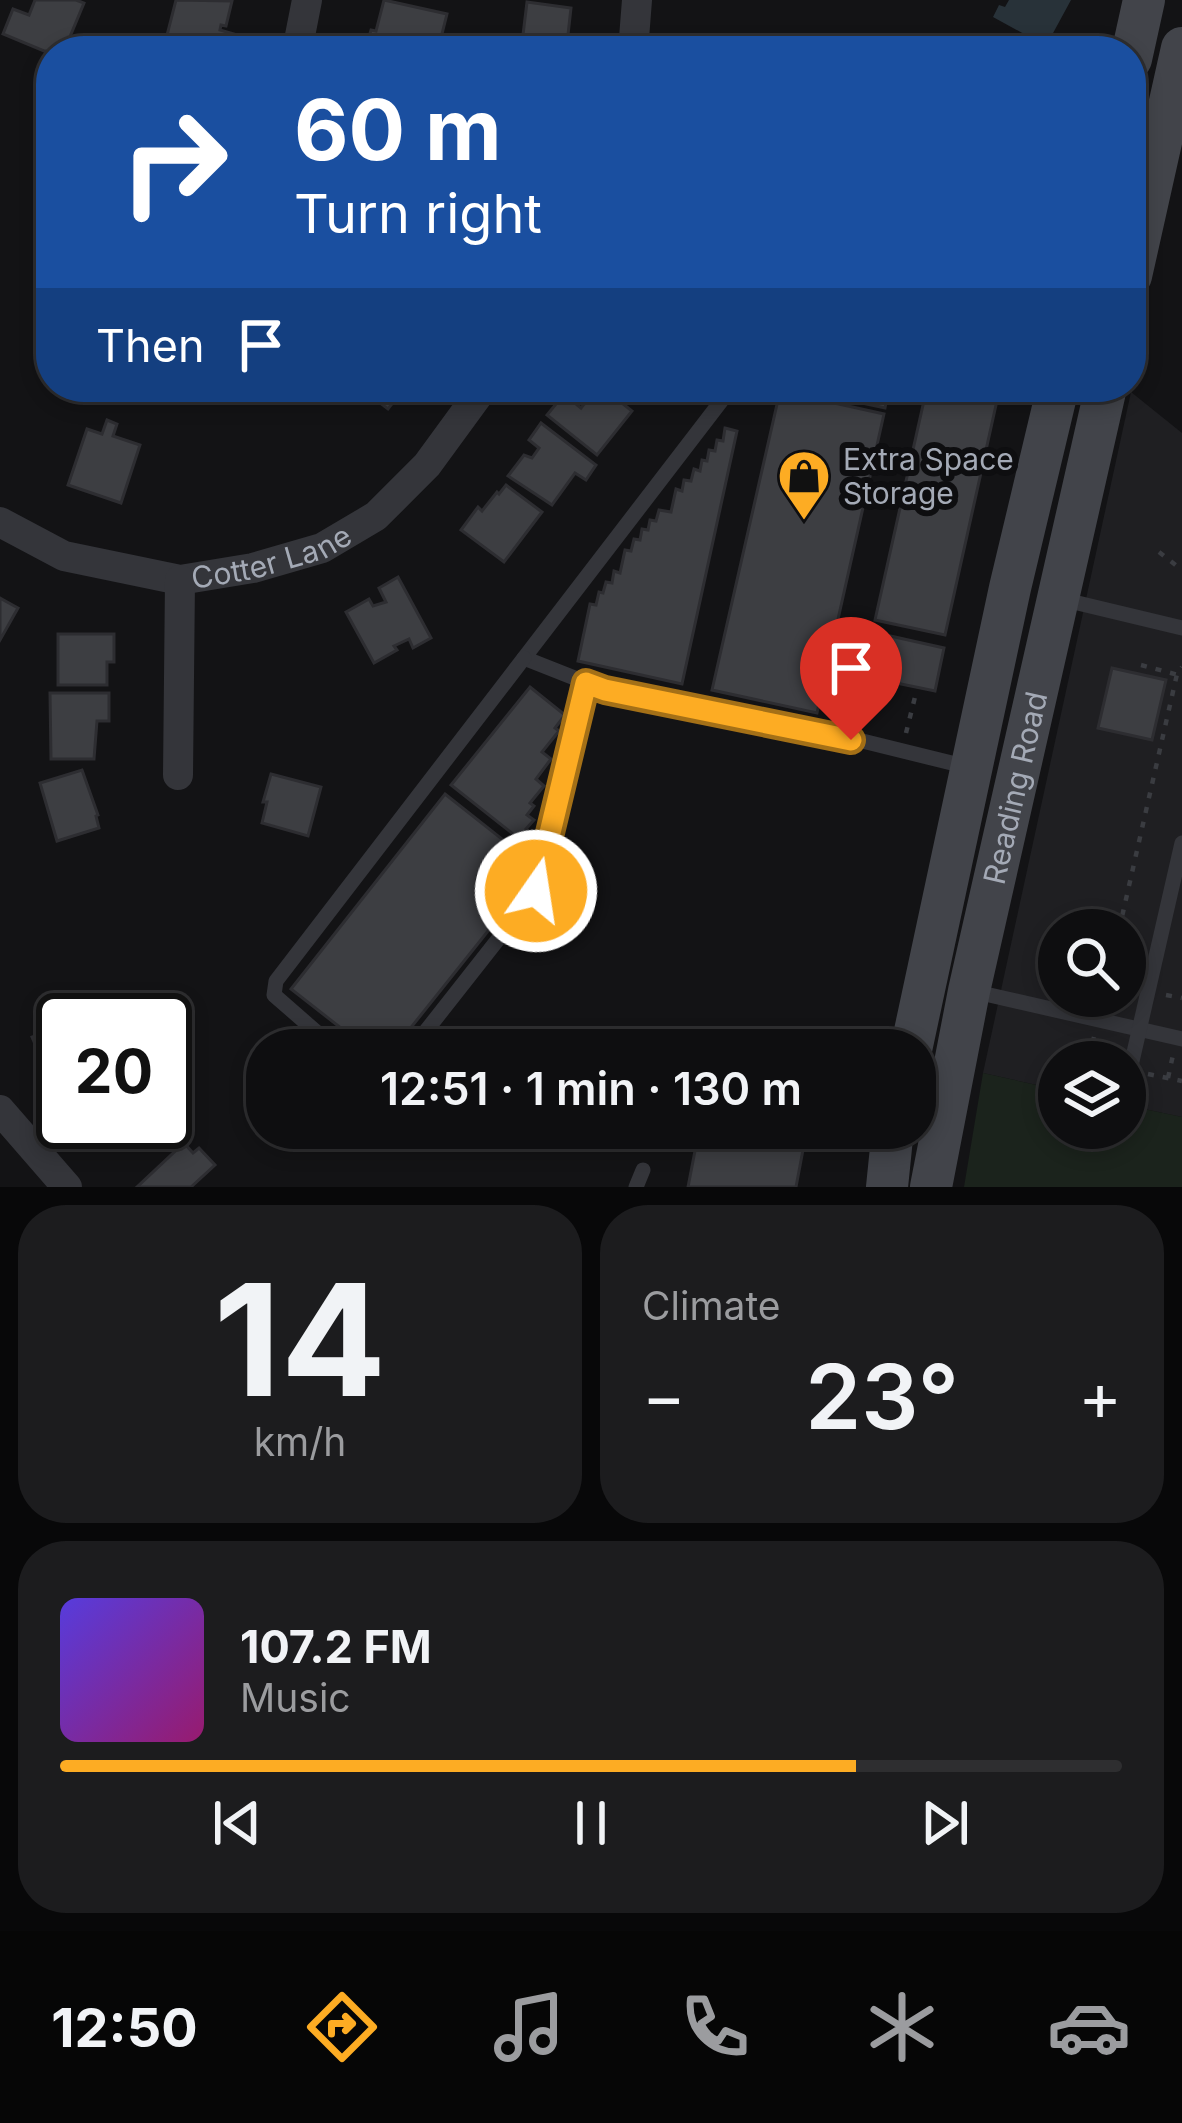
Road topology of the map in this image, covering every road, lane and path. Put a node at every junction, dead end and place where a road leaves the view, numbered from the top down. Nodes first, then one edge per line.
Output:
1 (307, 0) edge
2 (637, 0) edge
3 (1144, 0) edge
4 (300, 36) edge
5 (635, 36) edge
6 (1136, 36) edge
7 (1182, 48) edge
8 (1146, 209) edge
9 (473, 402) edge
10 (720, 402) edge
11 (1054, 402) edge
12 (1103, 402) edge
13 (0, 522) edge
14 (1159, 552) dead end
15 (1182, 570) edge
16 (179, 580) junction
17 (1010, 589) junction
18 (1058, 599) junction
19 (1182, 628) edge
20 (524, 658) junction
21 (1141, 665) dead end
22 (1182, 667) edge
23 (1179, 675) edge
24 (586, 683) junction
25 (915, 697) dead end
26 (902, 752) junction
27 (971, 768) junction
28 (178, 775) dead end
29 (1182, 843) edge
30 (1124, 909) edge
31 (926, 981) junction
32 (969, 991) junction
33 (313, 1029) edge
34 (428, 1029) edge
35 (915, 1029) edge
36 (1140, 1029) junction
37 (1182, 1039) edge
38 (1137, 1041) edge
39 (1146, 1073) edge
40 (1182, 1081) edge
41 (0, 1110) edge
42 (891, 1149) edge
43 (644, 1170) dead end
44 (67, 1187) edge
45 (636, 1187) edge
46 (887, 1187) edge
47 (931, 1187) edge

1 - 4 street
2 - 5 street
3 - 6 main road
7 - 8 main road
9 - 16 street, Cotter Lane
10 - 20 lane
11 - 17 main road, Reading Road
12 - 18 main road, Reading Road
13 - 16 street, Cotter Lane
14 - 15 path
16 - 28 street
17 - 18 main road
17 - 27 main road, Reading Road
18 - 19 lane
18 - 32 main road, Reading Road
20 - 24 lane
20 - 33 lane
21 - 23 path
22 - 23 path
23 - 30 path
24 - 26 lane
24 - 34 lane
25 - 26 path
26 - 27 lane
27 - 31 main road, Reading Road
29 - 36 lane
31 - 32 main road
31 - 35 main road, Reading Road
32 - 36 lane
32 - 47 main road, Reading Road
36 - 37 lane
36 - 38 lane
39 - 40 path
41 - 44 street
42 - 46 main road
43 - 45 lane

